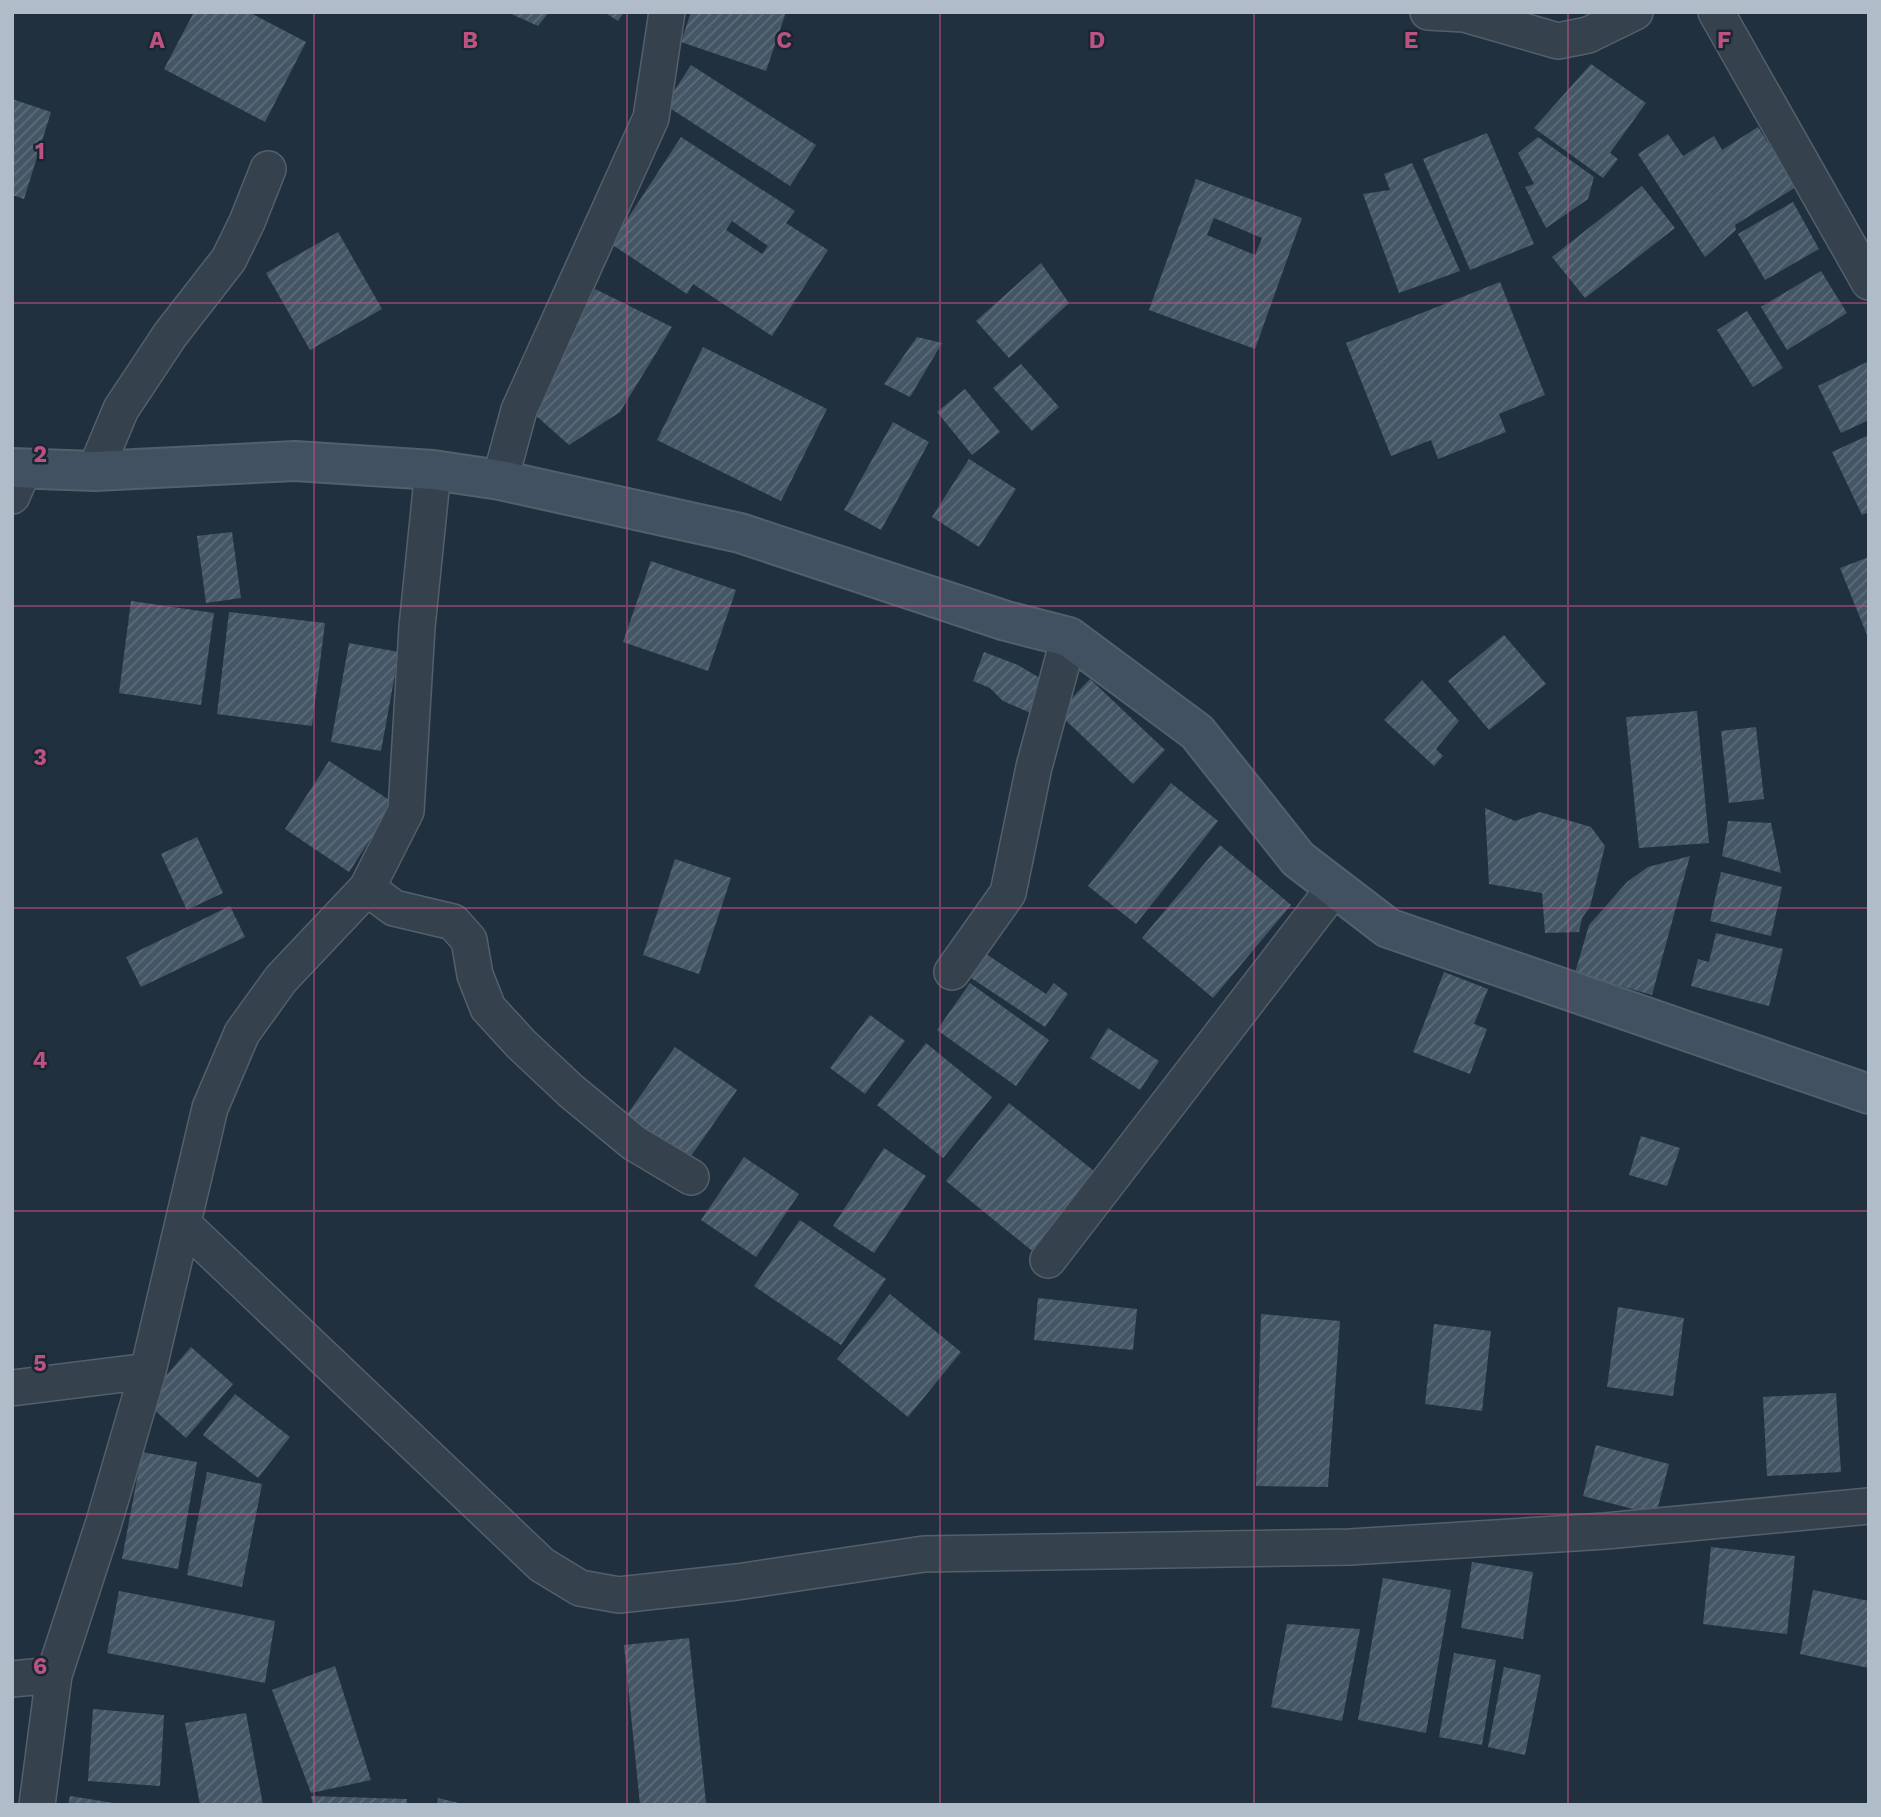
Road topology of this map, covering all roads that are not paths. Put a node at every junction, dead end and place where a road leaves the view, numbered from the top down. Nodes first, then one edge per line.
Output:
1 (667, 12) edge
2 (1428, 12) edge
3 (1635, 12) edge
4 (1716, 12) edge
5 (268, 169) dead end
6 (1869, 282) edge
7 (433, 470) junction
8 (95, 471) junction
9 (16, 478) edge
10 (500, 480) junction
11 (1069, 637) junction
12 (1335, 887) junction
13 (367, 888) junction
14 (952, 972) dead end
15 (1869, 1094) edge
16 (691, 1177) dead end
17 (183, 1224) junction
18 (1048, 1260) dead end
19 (148, 1371) junction
20 (12, 1388) edge
21 (1869, 1506) edge
22 (54, 1675) junction
23 (12, 1679) edge
24 (37, 1805) edge

1 - 10 street
2 - 3 street
4 - 6 street
5 - 8 street
7 - 8 street
7 - 10 street
7 - 13 street
8 - 9 street
10 - 11 street
11 - 12 street
11 - 14 street
12 - 15 street
12 - 18 street
13 - 16 street
13 - 17 street
17 - 19 street
17 - 21 street
19 - 20 street
19 - 22 street
22 - 23 street
22 - 24 street

